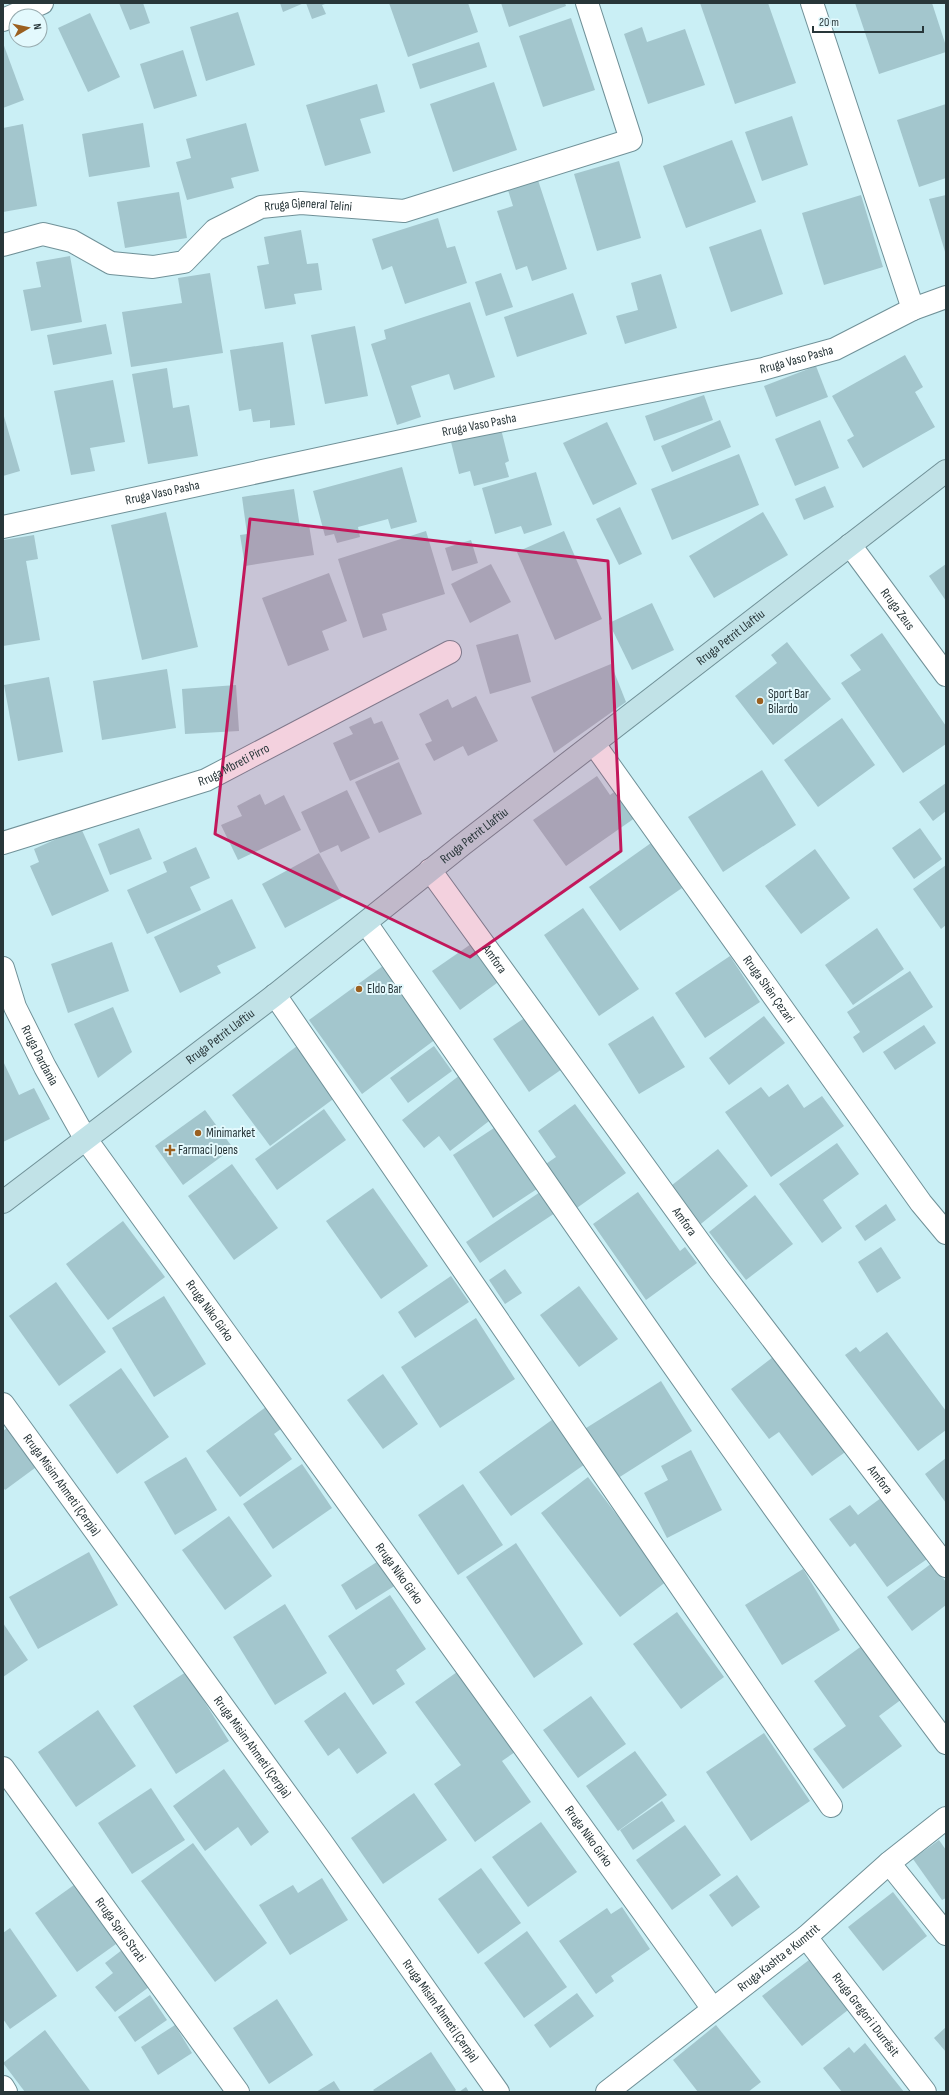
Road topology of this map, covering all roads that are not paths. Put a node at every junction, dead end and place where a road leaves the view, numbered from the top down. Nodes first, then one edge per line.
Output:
1 (42, 3) edge
2 (587, 3) edge
3 (812, 3) edge
4 (3, 20) edge
5 (3, 245) edge
6 (946, 297) edge
7 (914, 309) junction
8 (946, 471) edge
9 (3, 527) edge
10 (850, 544) junction
11 (450, 652) dead end
12 (946, 674) edge
13 (594, 744) junction
14 (3, 844) edge
15 (430, 870) junction
16 (366, 923) junction
17 (3, 968) edge
18 (275, 995) junction
19 (86, 1138) junction
20 (3, 1202) edge
21 (946, 1233) edge
22 (3, 1404) edge
23 (946, 1566) edge
24 (946, 1743) edge
25 (3, 1768) edge
26 (831, 1806) dead end
27 (946, 1818) edge
28 (889, 1863) junction
29 (946, 1934) edge
30 (806, 1938) junction
31 (713, 2009) junction
32 (3, 2088) edge
33 (6, 2092) edge
34 (238, 2092) edge
35 (498, 2092) edge
36 (607, 2092) edge
37 (925, 2092) edge

1 - 4 street
2 - 5 street, Rruga Gjeneral Telini
3 - 7 street
6 - 7 street, Rruga Vaso Pasha
7 - 9 street, Rruga Vaso Pasha
8 - 10 main road, Rruga Petrit Llaftiu
10 - 12 street, Rruga Zeus
10 - 13 main road, Rruga Petrit Llaftiu
11 - 14 street, Rruga Mbreti Pirro
13 - 15 main road, Rruga Petrit Llaftiu
13 - 21 street, Rruga Shën Çezari
15 - 16 main road, Rruga Petrit Llaftiu
15 - 23 street, Amfora
16 - 18 main road, Rruga Petrit Llaftiu
16 - 24 street
17 - 19 street, Rruga Dardania
18 - 19 main road, Rruga Petrit Llaftiu
18 - 26 street
19 - 20 main road, Rruga Petrit Llaftiu
19 - 31 street, Rruga Niko Girko
22 - 35 street, Rruga Misim Ahmeti (Çerpja)
25 - 34 street, Rruga Spiro Strati
27 - 28 street, Rruga Kashta e Kumtrit
28 - 29 street
28 - 30 street, Rruga Kashta e Kumtrit
30 - 31 street, Rruga Kashta e Kumtrit
30 - 37 street, Rruga Gregori i Durrësit
31 - 36 street, Rruga Kashta e Kumtrit
32 - 33 street

